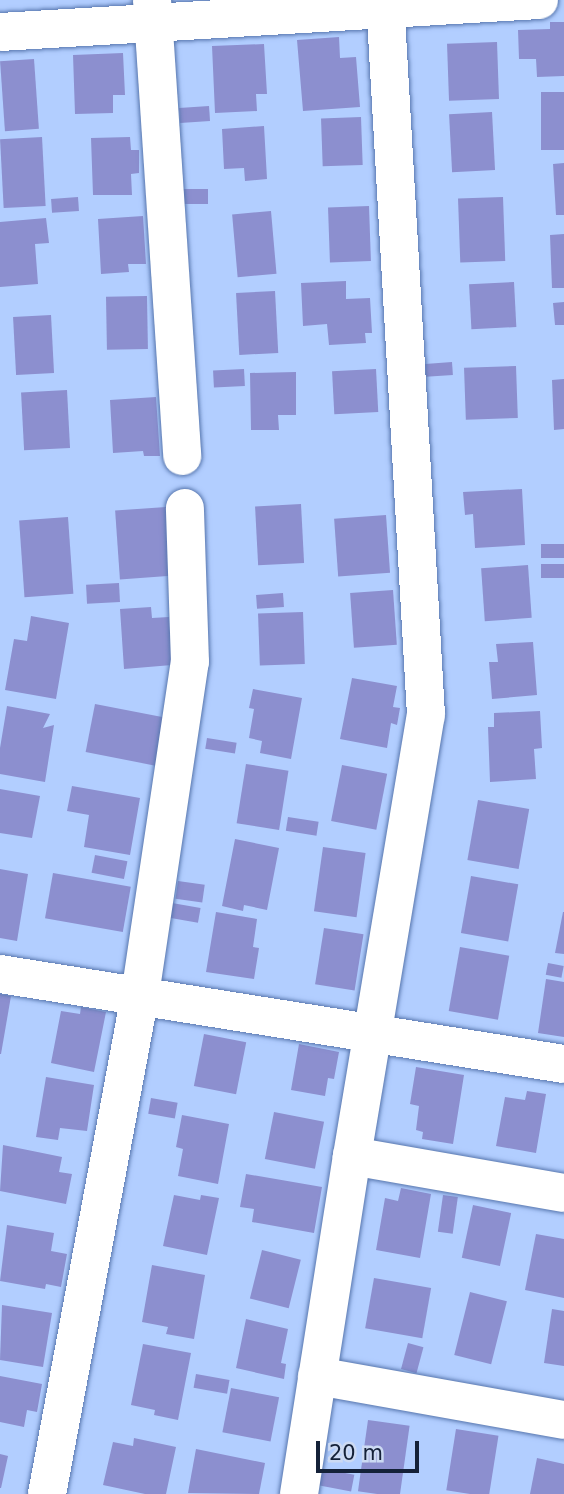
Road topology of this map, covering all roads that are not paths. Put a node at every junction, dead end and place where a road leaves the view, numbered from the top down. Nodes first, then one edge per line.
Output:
1 (539, 0) edge
2 (385, 5) edge
3 (153, 11) edge
4 (0, 32) edge
5 (182, 456) dead end
6 (185, 508) dead end
7 (0, 974) edge
8 (139, 995) junction
9 (372, 1033) junction
10 (564, 1064) edge
11 (352, 1156) junction
12 (564, 1193) edge
13 (317, 1377) junction
14 (564, 1420) edge
15 (47, 1494) edge
16 (299, 1494) edge

1 - 2 street
2 - 3 street
2 - 9 street
3 - 4 street
3 - 5 street
6 - 8 street
7 - 8 street
8 - 9 street
8 - 15 street
9 - 10 street
9 - 11 street
11 - 12 street
11 - 13 street
13 - 14 street
13 - 16 street

